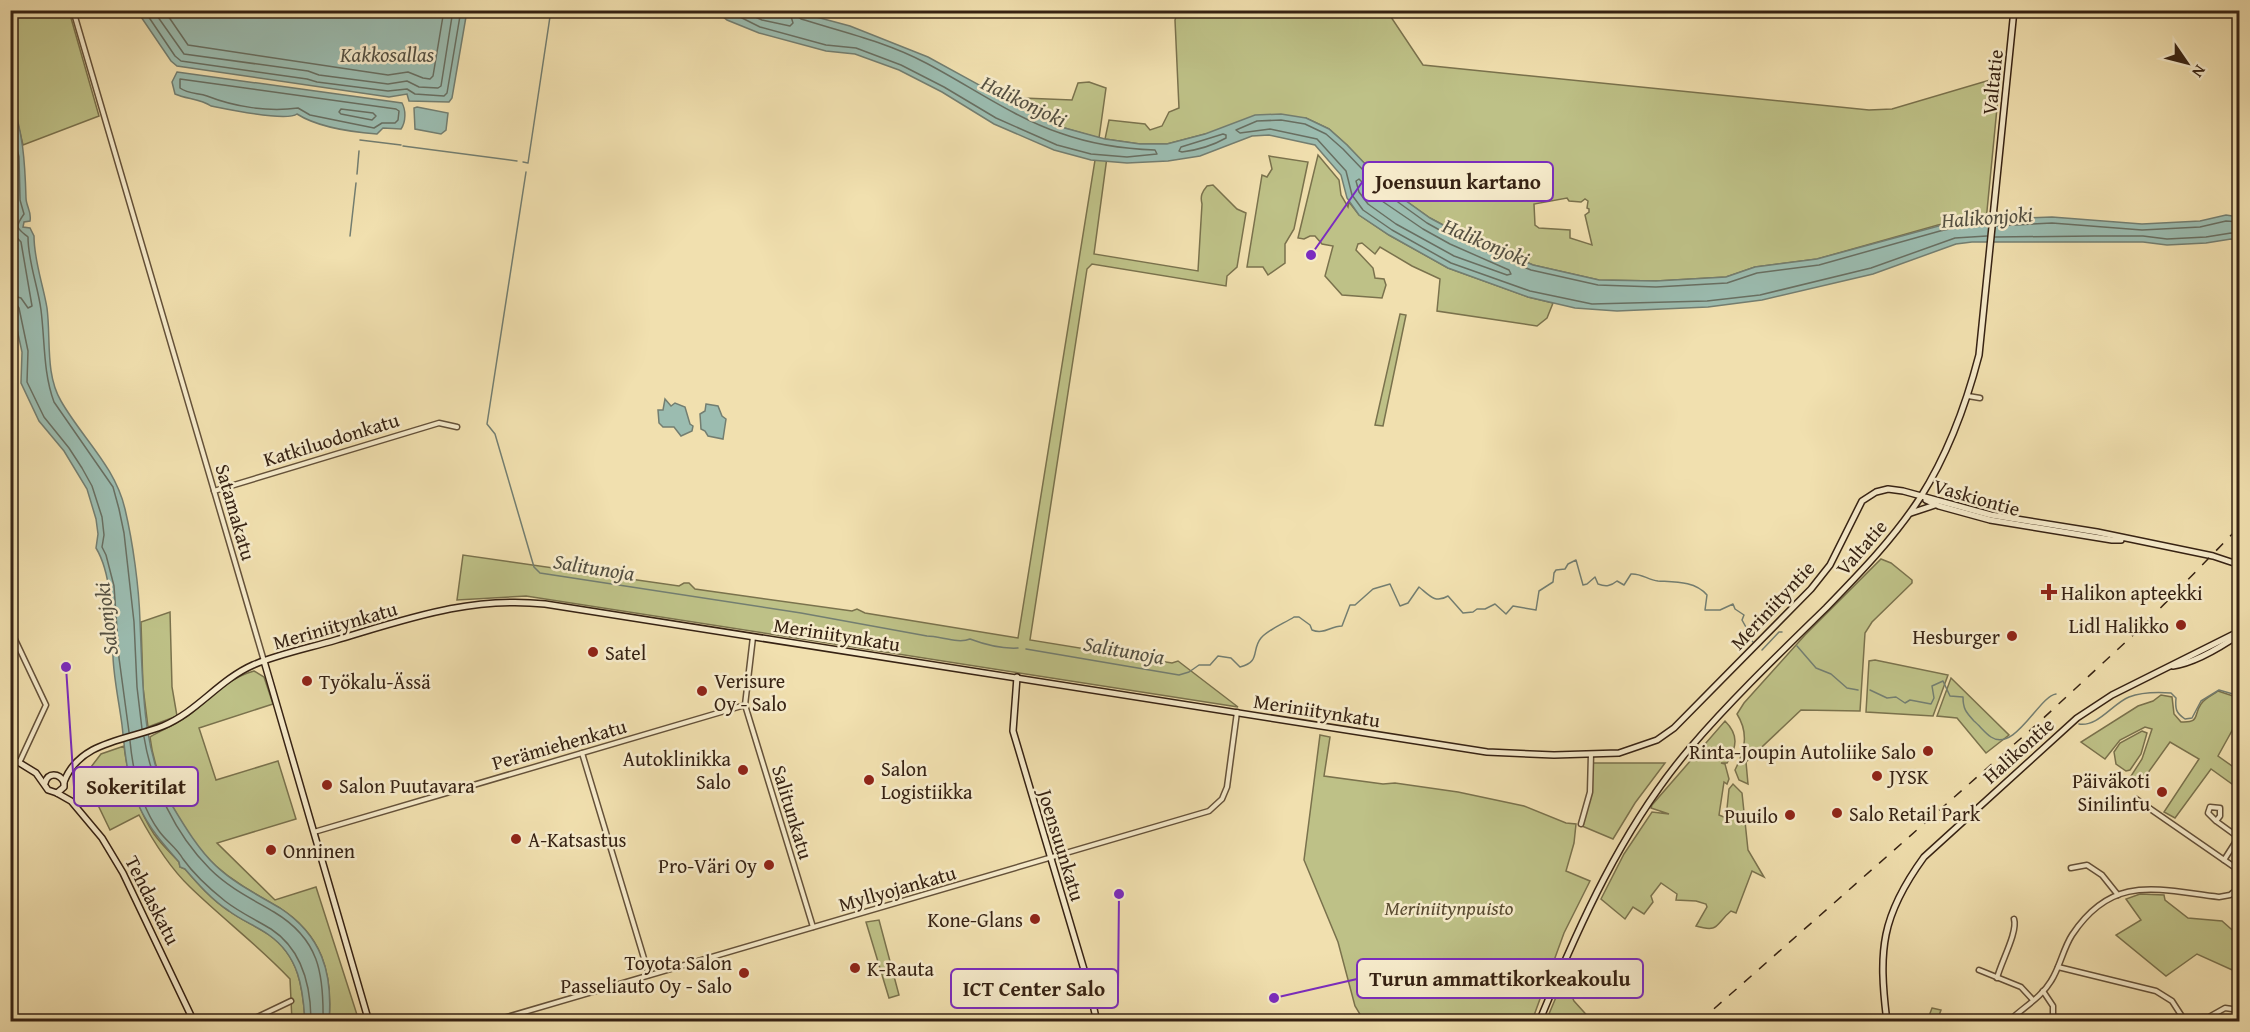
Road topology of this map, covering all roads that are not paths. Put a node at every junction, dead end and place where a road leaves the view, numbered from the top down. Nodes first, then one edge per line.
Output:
1 (73, 10) edge
2 (2014, 10) edge
3 (1968, 396) junction
4 (1980, 398) dead end
5 (457, 428) dead end
6 (214, 491) junction
7 (1921, 497) junction
8 (1935, 505) junction
9 (1909, 514) junction
10 (2129, 540) junction
11 (2240, 565) edge
12 (10, 629) edge
13 (2240, 633) edge
14 (753, 636) junction
15 (264, 662) junction
16 (1017, 677) junction
17 (745, 705) junction
18 (1237, 712) junction
19 (1634, 750) joint
20 (582, 753) junction
21 (1591, 753) junction
22 (10, 757) edge
23 (20, 761) junction
24 (69, 770) junction
25 (36, 772) junction
26 (53, 775) junction
27 (45, 783) junction
28 (64, 784) junction
29 (57, 793) junction
30 (2136, 799) dead end
31 (71, 801) junction
32 (2216, 821) dead end
33 (1581, 824) dead end
34 (314, 832) junction
35 (2239, 836) edge
36 (1051, 858) junction
37 (2224, 860) junction
38 (2071, 868) dead end
39 (2240, 871) edge
40 (2240, 887) edge
41 (2118, 895) junction
42 (2014, 919) dead end
43 (813, 927) junction
44 (2058, 967) junction
45 (1980, 970) dead end
46 (649, 975) junction
47 (1997, 978) junction
48 (2043, 991) junction
49 (2033, 1000) junction
50 (291, 1001) dead end
51 (2232, 1009) dead end
52 (2183, 1020) edge
53 (2053, 1021) edge
54 (194, 1022) edge
55 (247, 1022) edge
56 (369, 1022) edge
57 (490, 1022) edge
58 (1097, 1022) edge
59 (1539, 1022) edge
60 (1887, 1022) edge
61 (2008, 1022) edge
62 (2065, 1022) edge

1 - 6 street, Satamakatu
2 - 3 main road, Valtatie
3 - 4 street
3 - 7 main road, Valtatie
5 - 6 street, Katkiluodonkatu
6 - 15 street, Satamakatu
7 - 8 main road, Vaskiontie
7 - 9 main road, Valtatie
7 - 10 main road, Vaskiontie
7 - 19 main road, Meriniityntie
8 - 9 main road
8 - 10 main road, Vaskiontie
9 - 59 main road, Valtatie
10 - 11 main road, Vaskiontie
12 - 23 street
13 - 60 main road, Halikontie
14 - 15 main road, Meriniitynkatu
14 - 16 main road, Meriniitynkatu
14 - 17 street
15 - 24 main road, Meriniitynkatu
15 - 34 main road, Satamakatu
16 - 18 main road, Meriniitynkatu
16 - 36 main road, Joensuunkatu
17 - 20 street, Perämiehenkatu
17 - 43 street, Salitunkatu
18 - 21 main road, Meriniitynkatu
18 - 36 street, Myllyojankatu
19 - 21 main road, Meriniitynkatu
20 - 34 street, Perämiehenkatu
20 - 46 street
21 - 33 street
22 - 23 main road
23 - 25 main road
24 - 26 main road, Meriniitynkatu
24 - 28 main road, Meriniitynkatu
25 - 26 main road
25 - 27 main road
26 - 27 main road
26 - 28 main road
27 - 29 main road
28 - 29 main road
28 - 31 main road, Tehdaskatu
29 - 31 main road, Tehdaskatu
30 - 37 street
31 - 54 main road, Tehdaskatu
32 - 35 street
34 - 56 main road, Satamakatu
35 - 37 street
36 - 43 street, Myllyojankatu
36 - 58 main road, Joensuunkatu
37 - 39 street
38 - 41 street
40 - 41 street
41 - 44 street
42 - 47 street
43 - 46 street, Myllyojankatu
44 - 48 street
44 - 52 street
45 - 47 street
46 - 57 street, Myllyojankatu
47 - 49 street
48 - 49 street
48 - 53 street
49 - 61 street
50 - 55 street
51 - 52 street
53 - 62 street

